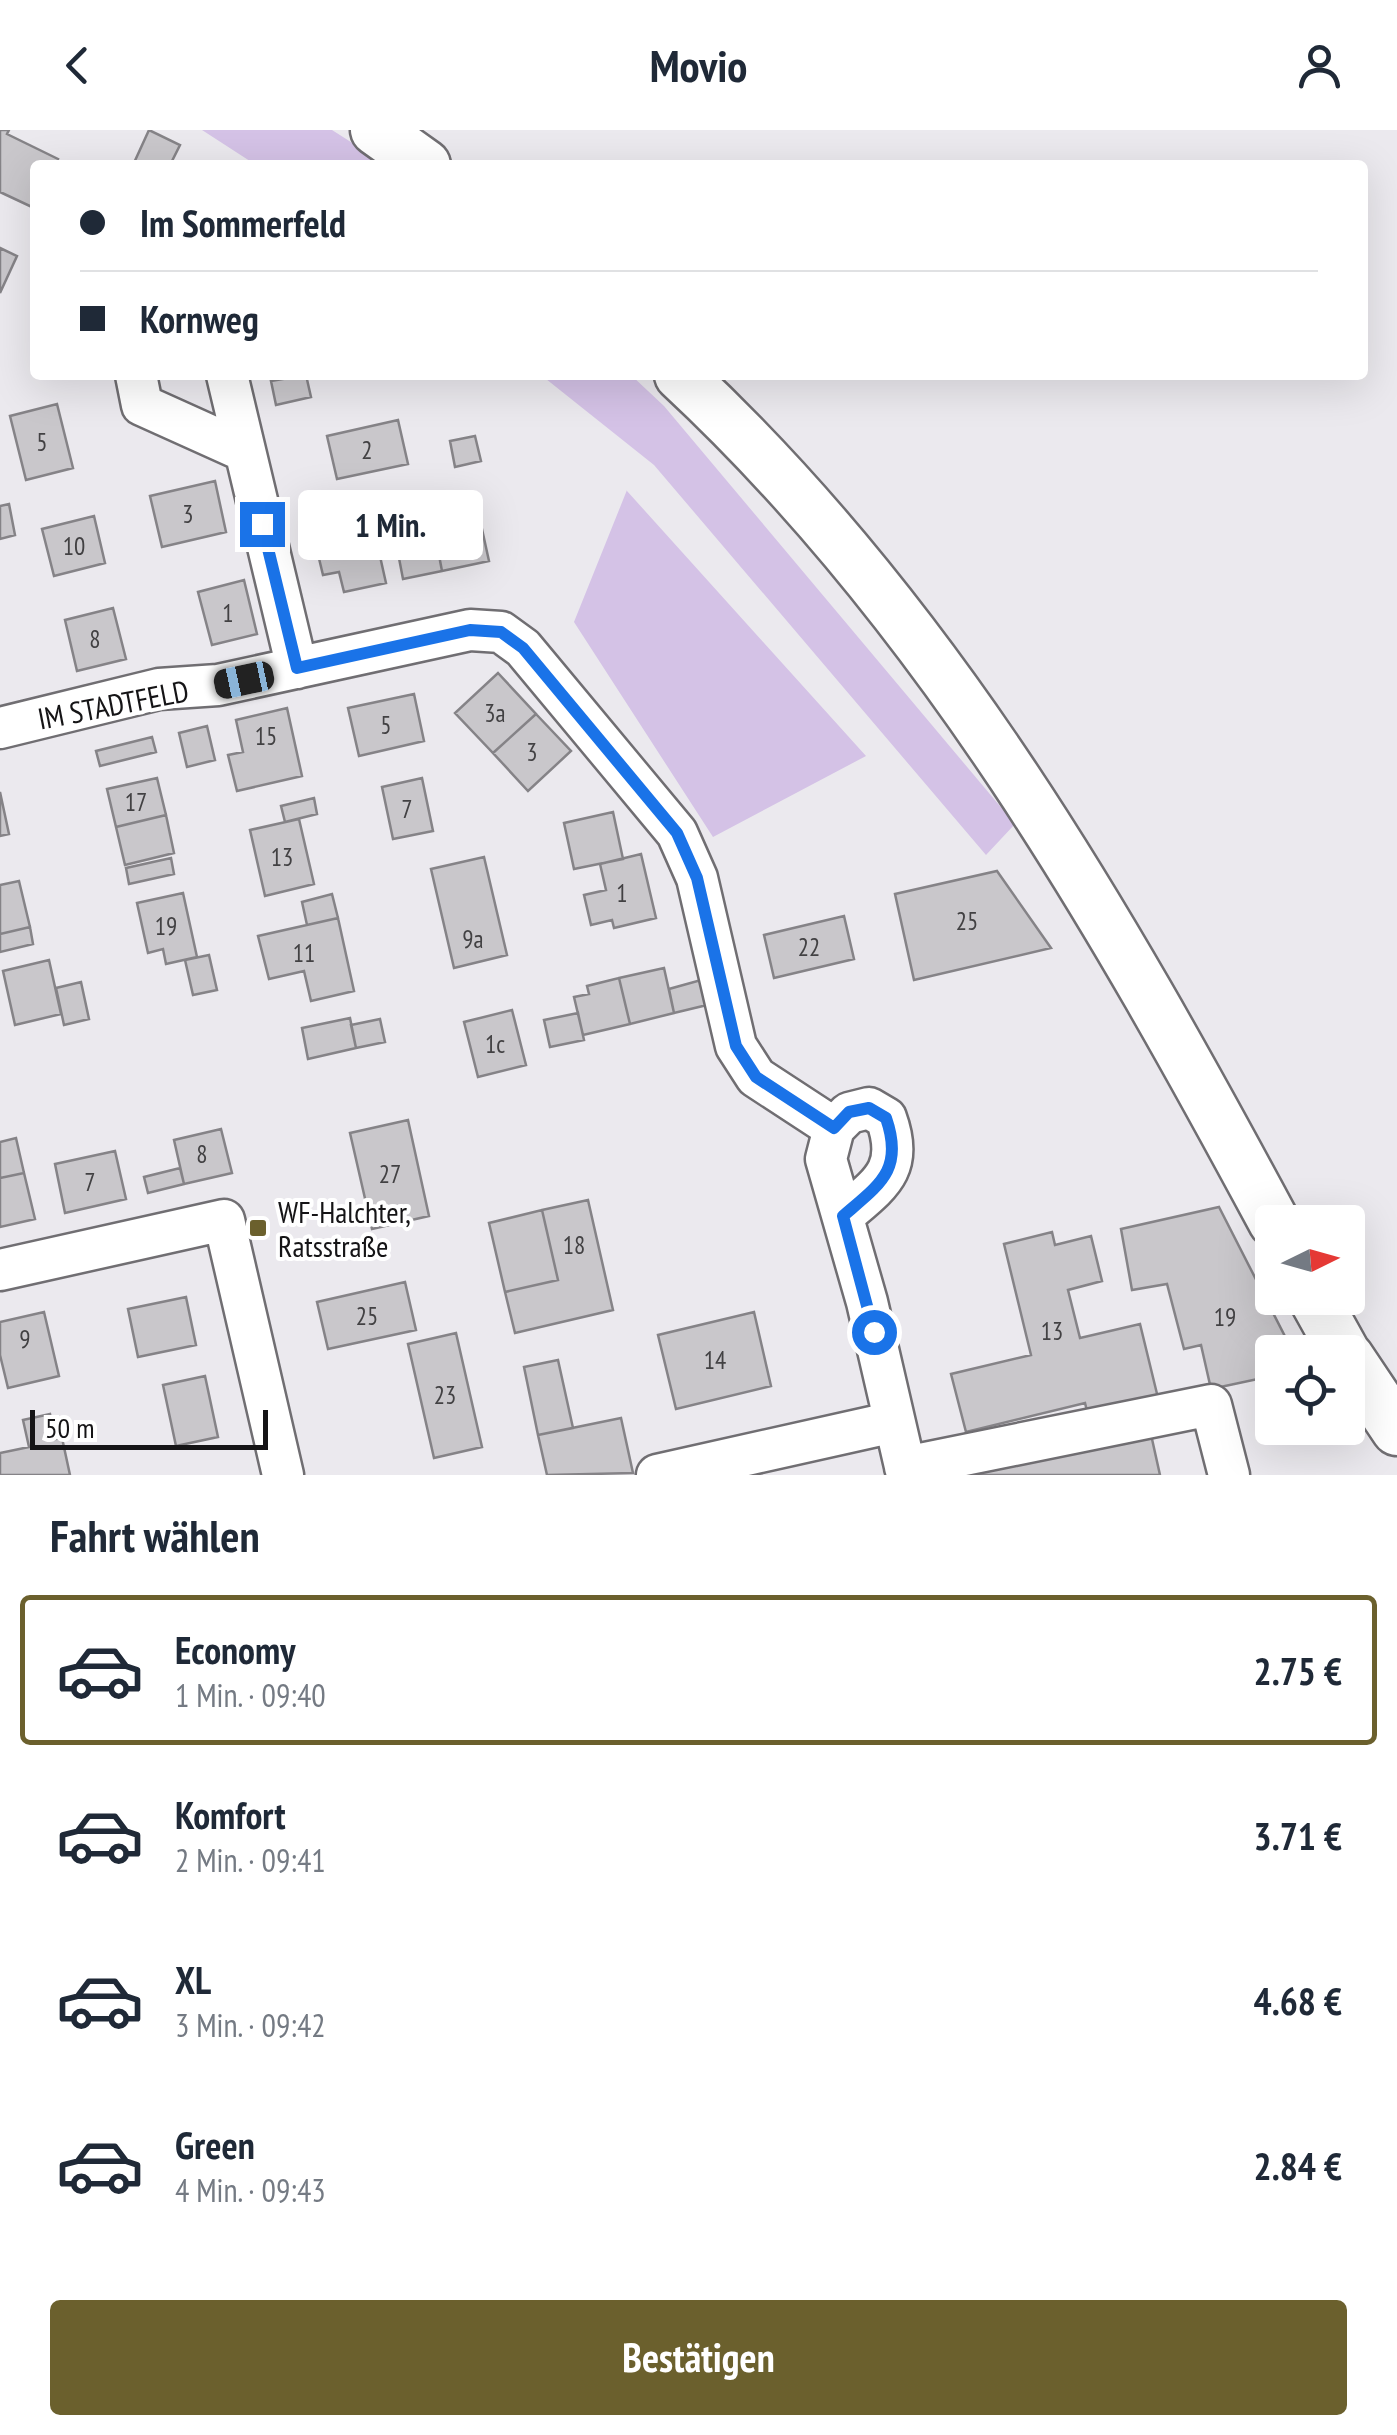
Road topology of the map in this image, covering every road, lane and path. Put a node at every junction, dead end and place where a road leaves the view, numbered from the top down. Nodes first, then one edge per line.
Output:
1 (376, 130) edge
2 (418, 160) edge
3 (137, 380) edge
4 (228, 380) edge
5 (685, 380) edge
6 (244, 451) junction
7 (297, 668) junction
8 (0, 728) edge
9 (834, 1128) junction
10 (1265, 1205) edge
11 (843, 1216) junction
12 (0, 1270) edge
13 (1365, 1383) edge
14 (894, 1422) junction
15 (1397, 1430) edge
16 (906, 1471) edge
17 (282, 1475) edge
18 (658, 1475) edge
19 (1229, 1475) edge

1 - 2 main road
3 - 6 street
4 - 6 street
5 - 10 main road
6 - 7 street
7 - 8 street, IM STADTFELD
7 - 9 street, IM STADTFELD
9 - 11 street
9 - 11 street
11 - 14 street
12 - 17 street
13 - 15 main road
14 - 16 street
14 - 18 street
16 - 19 street

